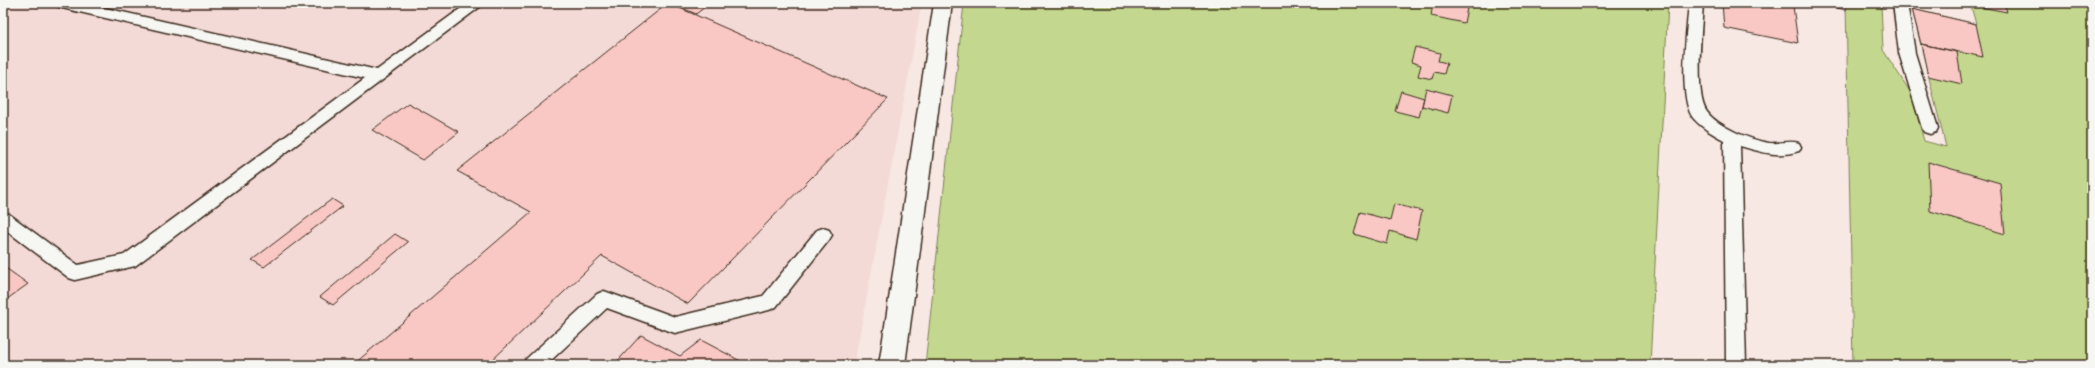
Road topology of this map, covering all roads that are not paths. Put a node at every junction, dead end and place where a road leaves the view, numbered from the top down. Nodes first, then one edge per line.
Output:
1 (62, 3) edge
2 (478, 3) edge
3 (943, 3) edge
4 (1696, 3) edge
5 (1900, 3) edge
6 (379, 76) junction
7 (1930, 128) dead end
8 (1732, 137) junction
9 (1793, 147) dead end
10 (3, 219) edge
11 (823, 235) dead end
12 (533, 365) edge
13 (892, 365) edge
14 (1736, 365) edge

1 - 6 lane
2 - 6 lane
3 - 13 street
4 - 8 lane
5 - 7 lane
6 - 10 lane
8 - 9 lane
8 - 14 lane
11 - 12 lane

